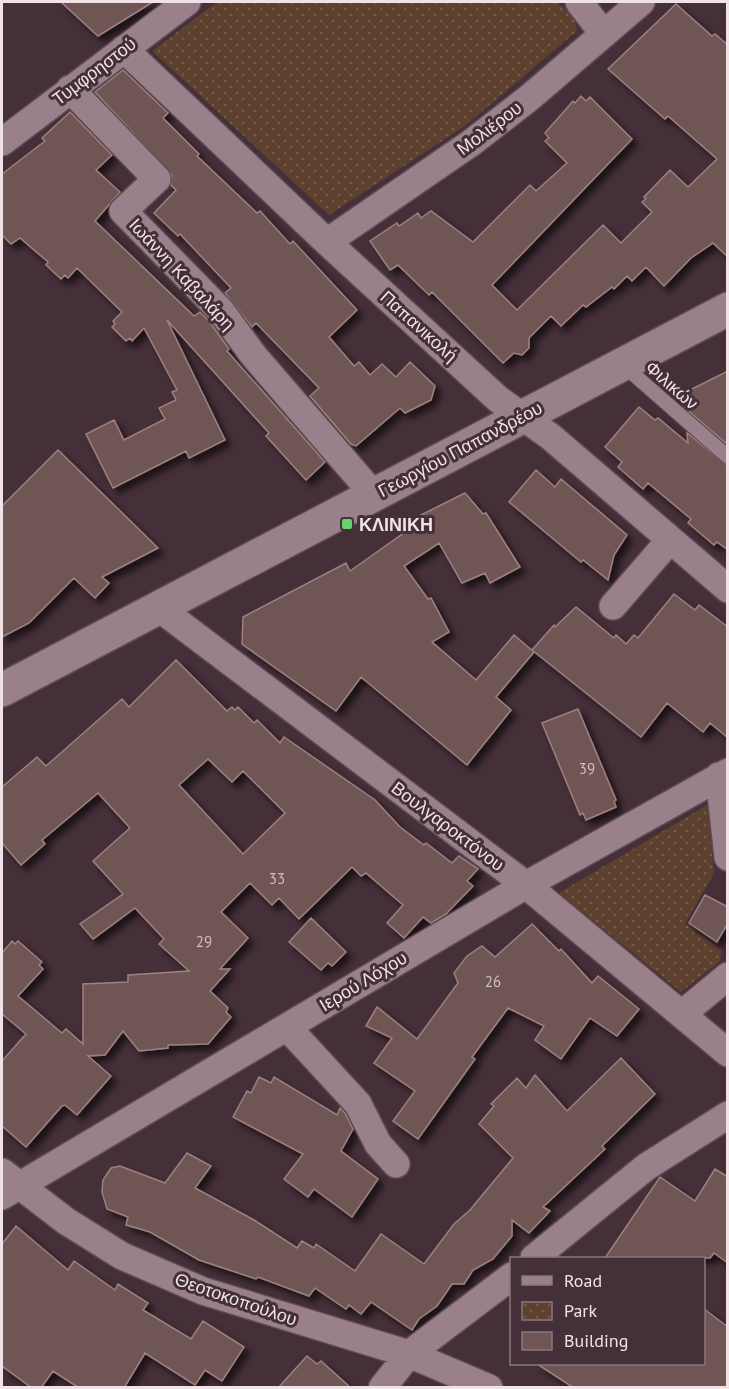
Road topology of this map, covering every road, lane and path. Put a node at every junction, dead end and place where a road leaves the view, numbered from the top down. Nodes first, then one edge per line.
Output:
1 (187, 2) edge
2 (579, 2) edge
3 (641, 2) edge
4 (603, 33) junction
5 (124, 49) junction
6 (70, 89) junction
7 (2, 142) edge
8 (327, 242) junction
9 (728, 309) edge
10 (620, 363) junction
11 (523, 416) junction
12 (728, 456) edge
13 (374, 495) junction
14 (670, 540) junction
15 (728, 589) edge
16 (613, 606) dead end
17 (159, 608) junction
18 (2, 690) edge
19 (723, 774) edge
20 (728, 857) edge
21 (526, 885) junction
22 (728, 976) edge
23 (682, 1014) junction
24 (287, 1027) junction
25 (728, 1053) edge
26 (728, 1115) edge
27 (396, 1164) dead end
28 (7, 1184) edge
29 (535, 1257) edge
30 (510, 1278) edge
31 (409, 1354) junction
32 (382, 1388) edge
33 (489, 1388) edge

1 - 5 street, Τυμφρηστού
2 - 4 street
3 - 4 street, Μολιέρου
4 - 8 street, Μολιέρου
5 - 6 street, Τυμφρηστού
5 - 8 street, Παπανικολή
6 - 7 street, Τυμφρηστού
6 - 13 street, Ιωάννη Καβαλάρη
8 - 11 street, Παπανικολή
9 - 10 main road, Γεωργίου Παπανδρέου
10 - 11 main road, Γεωργίου Παπανδρέου
10 - 12 lane, Φιλικών
11 - 13 main road, Γεωργίου Παπανδρέου
11 - 14 street, Παπανικολή
13 - 17 main road, Γεωργίου Παπανδρέου
14 - 15 street, Παπανικολή
14 - 16 street
17 - 18 main road, Γεωργίου Παπανδρέου
17 - 21 street, Βουλγαροκτόνου
19 - 20 street
19 - 21 street, Ιερού Λόχου
21 - 23 street, Βουλγαροκτόνου
21 - 24 street, Ιερού Λόχου
22 - 23 street
23 - 25 street, Βουλγαροκτόνου
24 - 27 street
24 - 28 street, Ιερού Λόχου
26 - 29 street
28 - 31 street, Θεοτοκοπούλου
30 - 31 street
31 - 32 street
31 - 33 street, Θεοτοκοπούλου

